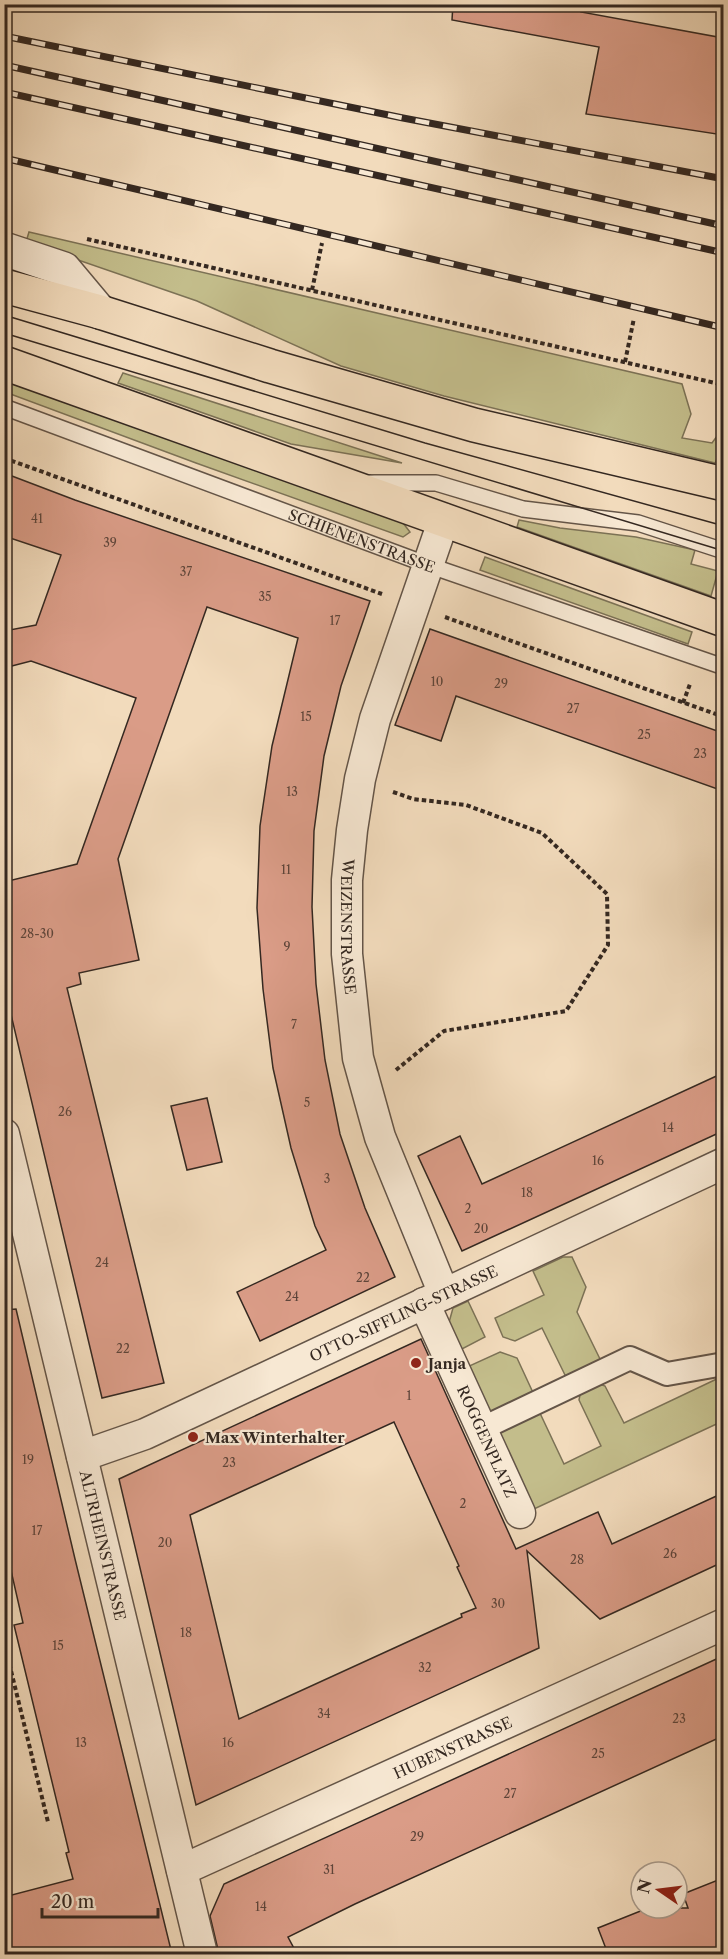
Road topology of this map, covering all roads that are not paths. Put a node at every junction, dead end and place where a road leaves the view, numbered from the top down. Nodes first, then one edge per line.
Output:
1 (4, 249) edge
2 (4, 286) edge
3 (100, 312) junction
4 (4, 363) edge
5 (4, 407) edge
6 (339, 483) junction
7 (723, 484) edge
8 (444, 519) junction
9 (723, 551) edge
10 (428, 565) junction
11 (723, 620) edge
12 (723, 667) edge
13 (4, 1134) edge
14 (723, 1163) edge
15 (434, 1299) junction
16 (723, 1364) edge
17 (481, 1429) junction
18 (82, 1456) junction
19 (520, 1513) dead end
20 (723, 1624) edge
21 (182, 1870) junction
22 (202, 1954) edge

1 - 3 street
2 - 3 main road
3 - 7 main road
4 - 6 main road
5 - 10 lane, SCHIENENSTRASSE
6 - 8 main road
6 - 9 lane
8 - 10 street, WEIZENSTRASSE
8 - 11 main road
10 - 12 lane, SCHIENENSTRASSE
10 - 15 street, WEIZENSTRASSE
13 - 18 street, ALTRHEINSTRASSE
14 - 15 street, OTTO-SIFFLING-STRASSE
15 - 17 street, ROGGENPLATZ
15 - 18 street, OTTO-SIFFLING-STRASSE
16 - 17 street
17 - 19 street, ROGGENPLATZ
18 - 21 street, ALTRHEINSTRASSE
20 - 21 street, HUBENSTRASSE
21 - 22 street, ALTRHEINSTRASSE

